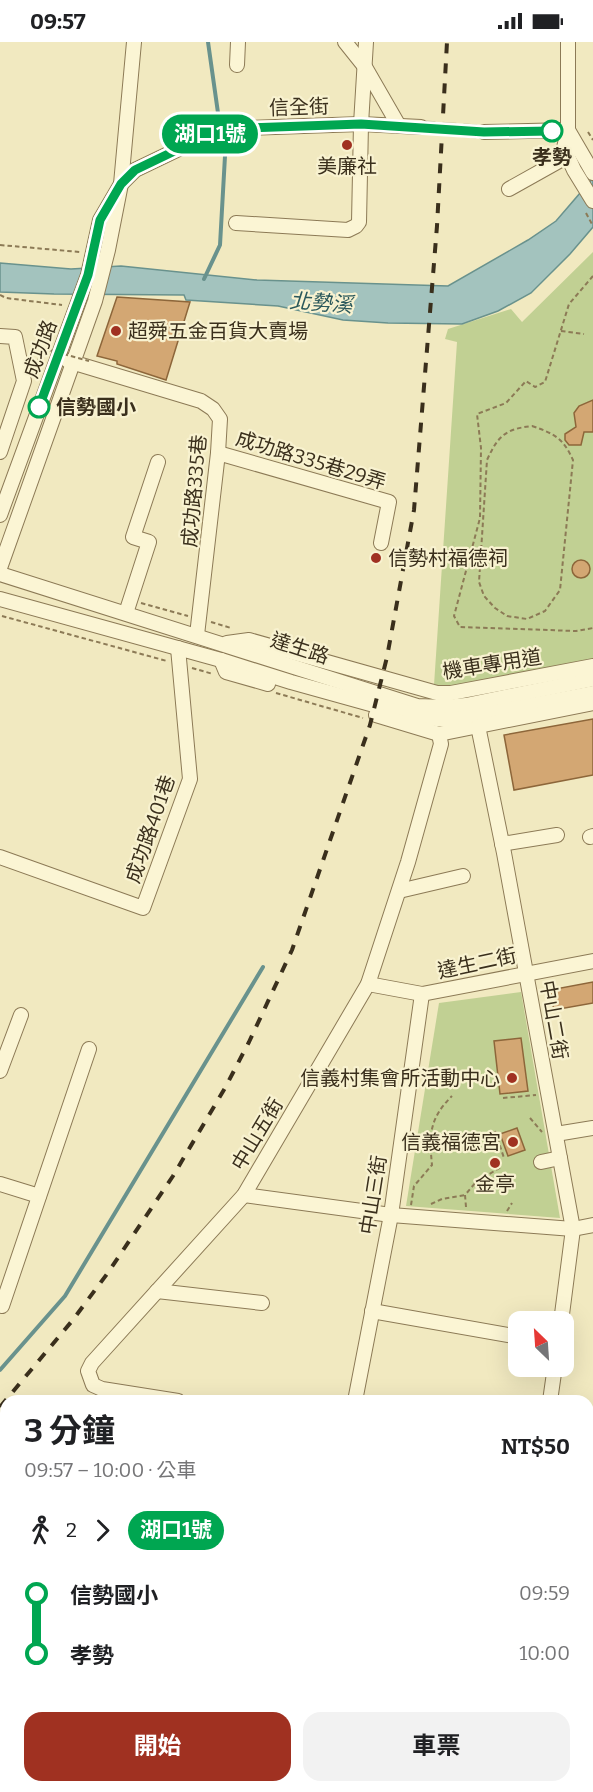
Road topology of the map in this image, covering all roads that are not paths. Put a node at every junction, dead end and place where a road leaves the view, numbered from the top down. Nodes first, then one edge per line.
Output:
1 (134, 42) edge
2 (238, 42) edge
3 (345, 42) edge
4 (366, 42) edge
5 (568, 42) edge
6 (237, 64) dead end
7 (364, 67) junction
8 (361, 124) junction
9 (399, 126) junction
10 (421, 127) tunnel mouth
11 (568, 130) junction
12 (484, 132) tunnel mouth
13 (568, 156) junction
14 (591, 163) edge
15 (121, 184) junction
16 (509, 189) dead end
17 (593, 201) edge
18 (236, 223) dead end
19 (0, 336) edge
20 (57, 358) junction
21 (75, 363) junction
22 (0, 452) edge
23 (218, 453) junction
24 (159, 462) dead end
25 (6, 483) edge
26 (28, 490) junction
27 (0, 515) edge
28 (381, 543) dead end
29 (0, 568) edge
30 (0, 574) edge
31 (0, 599) edge
32 (128, 606) junction
33 (197, 635) junction
34 (224, 643) junction
35 (178, 648) junction
36 (221, 660) junction
37 (593, 666) edge
38 (593, 679) edge
39 (593, 693) edge
40 (593, 703) edge
41 (478, 726) junction
42 (439, 734) junction
43 (557, 835) dead end
44 (502, 844) junction
45 (0, 857) edge
46 (463, 876) dead end
47 (399, 891) junction
48 (593, 961) edge
49 (526, 973) junction
50 (368, 984) junction
51 (422, 994) junction
52 (21, 1015) dead end
53 (89, 1049) dead end
54 (0, 1071) edge
55 (593, 1128) edge
56 (556, 1134) junction
57 (560, 1158) junction
58 (541, 1162) dead end
59 (0, 1184) edge
60 (244, 1195) junction
61 (39, 1196) junction
62 (391, 1215) junction
63 (593, 1225) edge
64 (573, 1229) junction
65 (157, 1291) junction
66 (262, 1303) dead end
67 (2, 1306) dead end
68 (372, 1311) junction
69 (562, 1311) edge
70 (508, 1335) edge
71 (553, 1377) edge
72 (140, 1395) edge
73 (355, 1395) edge
74 (551, 1395) edge

1 - 15 street
2 - 6 street
3 - 7 street
4 - 7 street
5 - 11 street
7 - 8 street
7 - 9 street
8 - 9 street, 信全街
8 - 15 street, 信全街
8 - 18 street
9 - 10 street, 信全街
11 - 12 street
11 - 13 street
11 - 14 street
13 - 16 street
13 - 17 street
15 - 20 street, 成功路
15 - 21 street, 成功路
19 - 22 street
20 - 21 street, 成功路335巷
20 - 25 street, 成功路
21 - 23 street, 成功路335巷
21 - 26 street, 成功路
23 - 28 street, 成功路335巷29弄
23 - 33 street, 成功路335巷
24 - 32 street
25 - 26 street
25 - 27 street, 成功路
26 - 29 street, 成功路
30 - 32 street, 達生路
31 - 35 street, 達生路
32 - 33 street, 達生路
33 - 34 street, 達生路
34 - 37 street, 機車專用道
34 - 38 street, 達生路
35 - 36 street, 達生路
35 - 45 street, 成功路401巷
36 - 39 street, 達生路
36 - 42 street
40 - 41 street
41 - 42 street
41 - 44 street, 中山二街
42 - 47 street, 中山五街
43 - 44 street
44 - 49 street, 中山二街
46 - 47 street
47 - 50 street, 中山五街
48 - 49 street, 達生二街
49 - 51 street, 達生二街
49 - 56 street, 中山二街
50 - 51 street, 達生二街
50 - 60 street, 中山五街
51 - 62 street, 中山三街
52 - 54 street
53 - 61 street
55 - 56 street
56 - 57 street, 中山二街
57 - 58 street
57 - 64 street, 中山二街
59 - 61 street
60 - 62 street
60 - 65 street, 中山五街
61 - 67 street
62 - 64 street
62 - 68 street, 中山三街
63 - 64 street
64 - 69 street, 中山二街
65 - 66 street
65 - 72 street, 中山五街
68 - 70 street
68 - 73 street, 中山三街
71 - 74 street

